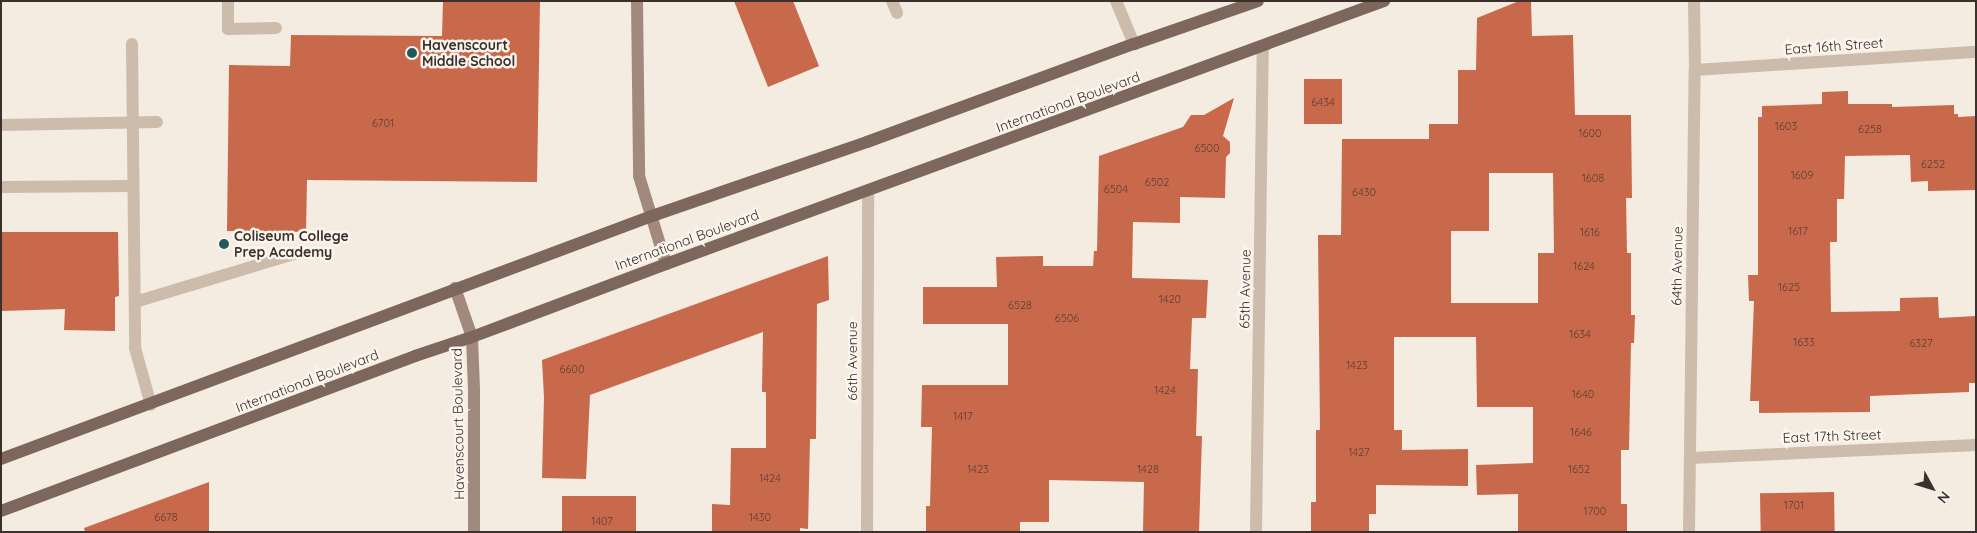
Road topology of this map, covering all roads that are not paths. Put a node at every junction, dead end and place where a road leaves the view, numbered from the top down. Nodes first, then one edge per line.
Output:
1 (228, 1) edge
2 (637, 1) edge
3 (1116, 1) edge
4 (1258, 1) edge
5 (1384, 1) edge
6 (1694, 1) edge
7 (276, 28) dead end
8 (132, 44) dead end
9 (1134, 44) junction
10 (1263, 47) junction
11 (1976, 52) edge
12 (1695, 70) junction
13 (157, 122) dead end
14 (132, 124) junction
15 (1, 125) edge
16 (133, 186) junction
17 (1, 187) edge
18 (868, 190) junction
19 (652, 216) junction
20 (294, 254) dead end
21 (666, 264) junction
22 (455, 288) junction
23 (135, 302) junction
24 (472, 338) junction
25 (150, 405) junction
26 (1976, 445) edge
27 (1690, 458) junction
28 (1, 459) edge
29 (1, 511) edge
30 (474, 532) edge
31 (867, 532) edge
32 (1256, 532) edge
33 (1689, 532) edge

1 - 7 street
2 - 19 street
3 - 9 street
4 - 9 main road
5 - 10 main road, International Boulevard
6 - 12 street, 64th Avenue
8 - 14 street
9 - 19 main road
10 - 18 main road, International Boulevard
10 - 32 street, 65th Avenue
11 - 12 street, East 16th Street
12 - 27 street, 64th Avenue
13 - 14 street
14 - 15 street
14 - 16 street
16 - 17 street
16 - 23 street
18 - 21 main road, International Boulevard
18 - 31 street, 66th Avenue
19 - 21 street
19 - 22 main road
20 - 23 street
21 - 24 main road, International Boulevard
22 - 24 street, Havenscourt Boulevard
22 - 25 main road
23 - 25 street
24 - 29 main road, International Boulevard
24 - 30 street, Havenscourt Boulevard
25 - 28 main road
26 - 27 street, East 17th Street
27 - 33 street, 64th Avenue

